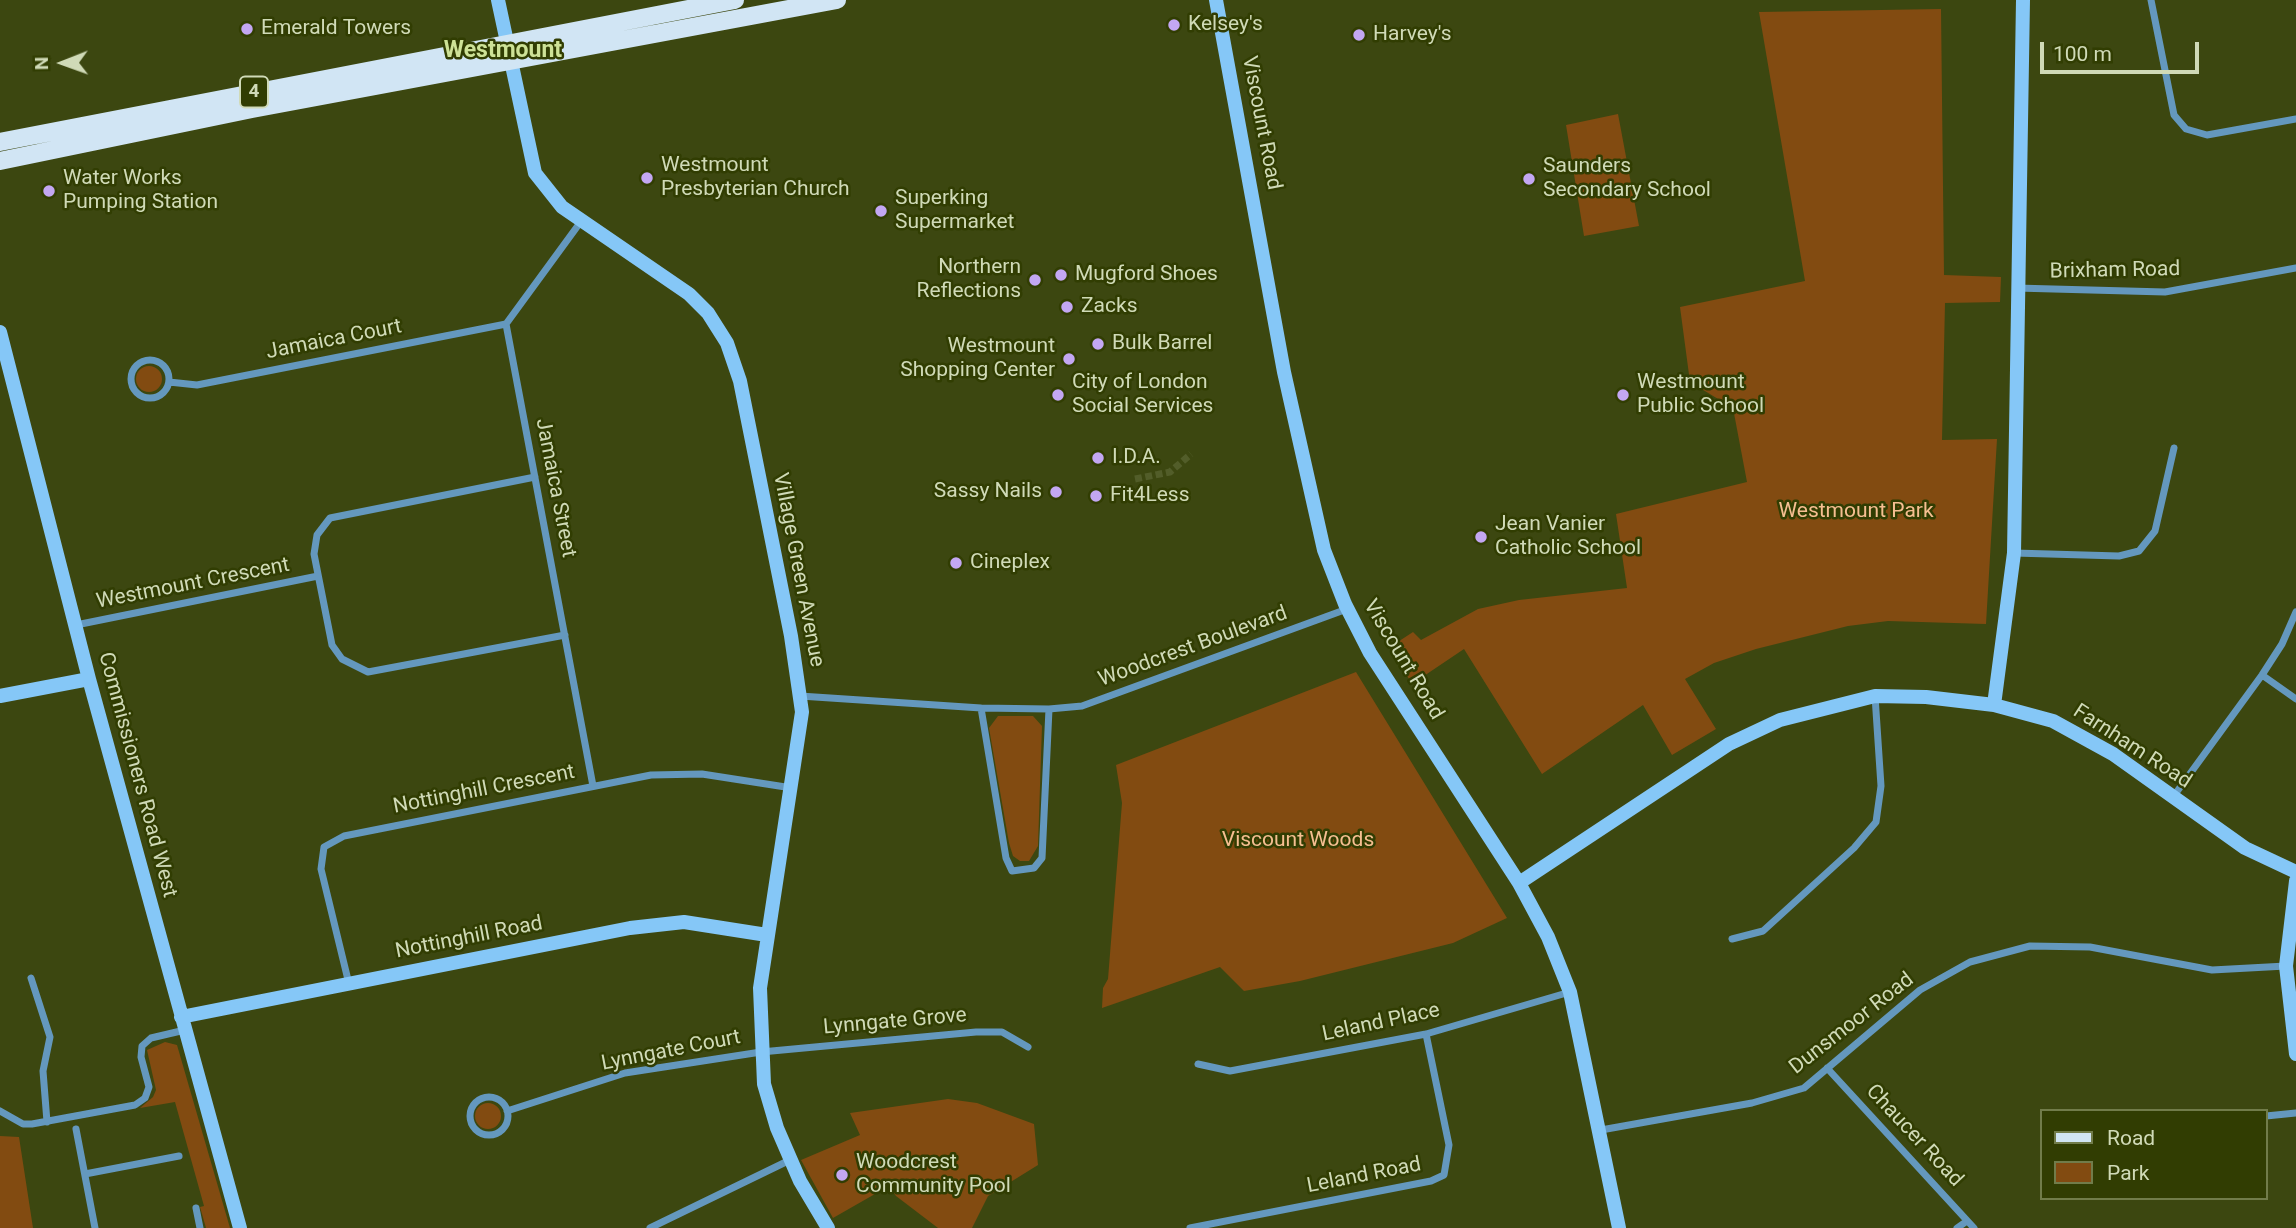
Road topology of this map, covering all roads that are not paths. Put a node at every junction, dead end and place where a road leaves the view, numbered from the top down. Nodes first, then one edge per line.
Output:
1 (498, 0) edge
2 (735, 0) edge
3 (837, 0) edge
4 (1216, 0) edge
5 (2023, 0) edge
6 (2151, 0) edge
7 (508, 44) junction
8 (511, 63) junction
9 (2296, 119) edge
10 (0, 142) edge
11 (0, 161) edge
12 (582, 220) junction
13 (2296, 268) edge
14 (2016, 288) junction
15 (506, 324) junction
16 (0, 332) edge
17 (169, 382) junction
18 (2174, 448) dead end
19 (534, 477) junction
20 (2014, 553) junction
21 (318, 576) junction
22 (1347, 609) junction
23 (2296, 612) edge
24 (76, 625) junction
25 (565, 635) junction
26 (2262, 675) junction
27 (89, 679) junction
28 (0, 696) edge
29 (799, 696) junction
30 (1875, 696) junction
31 (2296, 699) edge
32 (1994, 705) junction
33 (981, 708) junction
34 (1049, 709) junction
35 (593, 786) junction
36 (792, 788) junction
37 (2172, 797) junction
38 (2296, 872) edge
39 (2296, 881) edge
40 (1519, 883) junction
41 (767, 934) junction
42 (1732, 939) dead end
43 (2286, 966) junction
44 (31, 978) dead end
45 (349, 984) junction
46 (1570, 992) junction
47 (183, 1023) junction
48 (1426, 1034) junction
49 (1028, 1047) dead end
50 (761, 1052) junction
51 (2296, 1054) edge
52 (1198, 1064) dead end
53 (1827, 1068) junction
54 (0, 1111) edge
55 (506, 1111) junction
56 (2296, 1113) edge
57 (2268, 1116) edge
58 (47, 1122) junction
59 (76, 1129) dead end
60 (1601, 1130) junction
61 (179, 1156) dead end
62 (791, 1160) junction
63 (85, 1174) junction
64 (195, 1208) dead end
65 (1967, 1221) junction
66 (95, 1228) edge
67 (200, 1228) edge
68 (240, 1228) edge
69 (650, 1228) edge
70 (828, 1228) edge
71 (1190, 1228) edge
72 (1619, 1228) edge
73 (1957, 1228) edge
74 (1974, 1228) edge

1 - 7 street, Village Green Avenue
2 - 7 main road, 4
3 - 8 main road, 4
4 - 22 street, Viscount Road
5 - 14 street
6 - 9 street
7 - 8 street, Village Green Avenue
7 - 10 main road, 4
8 - 11 main road, 4
8 - 12 street, Village Green Avenue
12 - 15 street
12 - 29 street, Village Green Avenue
13 - 14 street, Brixham Road
14 - 20 street
15 - 17 street, Jamaica Court
15 - 19 street, Jamaica Street
16 - 24 street, Commissioners Road West
17 - 17 street, Jamaica Court
18 - 20 street
19 - 21 street, Westmount Crescent
19 - 25 street, Jamaica Street
20 - 32 street
21 - 24 street, Westmount Crescent
21 - 25 street, Westmount Crescent
22 - 34 street, Woodcrest Boulevard
22 - 40 street, Viscount Road
23 - 26 street
24 - 27 street, Commissioners Road West
25 - 35 street, Jamaica Street
26 - 31 street
26 - 37 street
27 - 28 street
27 - 47 street, Commissioners Road West
29 - 33 street, Woodcrest Boulevard
29 - 36 street, Village Green Avenue
30 - 32 street, Farnham Road
30 - 40 street, Farnham Road
30 - 42 street
32 - 37 street, Farnham Road
33 - 34 street, Woodcrest Boulevard
33 - 34 street
35 - 36 street, Nottinghill Crescent
35 - 45 street, Nottinghill Crescent
36 - 41 street, Village Green Avenue
37 - 38 street, Farnham Road
39 - 43 street
40 - 46 street, Viscount Road
41 - 45 street, Nottinghill Road
41 - 50 street, Village Green Avenue
43 - 51 street
43 - 53 street, Dunsmoor Road
44 - 58 street
45 - 47 street, Nottinghill Road
46 - 48 street, Leland Place
46 - 60 street, Viscount Road
47 - 58 street
47 - 68 street, Commissioners Road West
48 - 52 street, Leland Place
48 - 71 street, Leland Road
49 - 50 street, Lynngate Grove
50 - 55 street, Lynngate Court
50 - 62 street, Village Green Avenue
53 - 60 street, Dunsmoor Road
53 - 65 street, Chaucer Road
54 - 58 street
55 - 55 street
56 - 57 street
59 - 63 street
60 - 72 street, Viscount Road
61 - 63 street
62 - 69 street
62 - 70 street, Village Green Avenue
63 - 66 street
64 - 67 street
65 - 73 street
65 - 74 street, Chaucer Road

